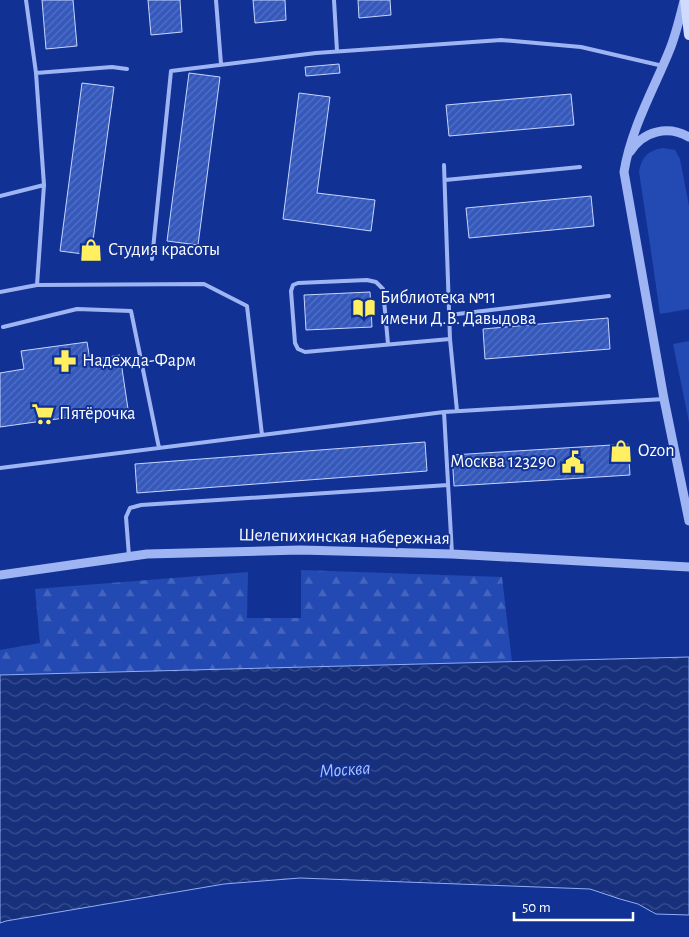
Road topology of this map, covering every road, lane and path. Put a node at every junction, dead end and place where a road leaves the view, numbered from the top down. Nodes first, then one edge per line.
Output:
1 (26, 0) edge
2 (216, 0) edge
3 (334, 0) edge
4 (684, 0) edge
5 (689, 35) edge
6 (337, 51) junction
7 (221, 64) junction
8 (663, 66) junction
9 (127, 69) dead end
10 (36, 73) junction
11 (689, 137) edge
12 (625, 163) junction
13 (444, 165) dead end
14 (580, 166) dead end
15 (444, 180) junction
16 (44, 185) junction
17 (0, 196) edge
18 (152, 259) dead end
19 (38, 285) junction
20 (0, 292) edge
21 (609, 296) dead end
22 (449, 315) junction
23 (3, 327) dead end
24 (450, 339) junction
25 (388, 344) junction
26 (664, 399) junction
27 (457, 411) junction
28 (444, 412) junction
29 (262, 435) junction
30 (159, 448) junction
31 (0, 468) edge
32 (448, 485) junction
33 (689, 521) edge
34 (452, 554) junction
35 (129, 557) junction
36 (689, 567) edge
37 (0, 575) edge

1 - 10 lane
2 - 7 lane
3 - 6 lane
4 - 5 main road
4 - 8 street
6 - 7 lane
6 - 8 lane
7 - 18 lane
8 - 12 street
9 - 10 lane
10 - 16 lane
11 - 12 street
12 - 26 street
13 - 15 lane
14 - 15 lane
15 - 22 lane
16 - 17 lane
16 - 19 lane
19 - 20 lane
19 - 29 lane
21 - 22 lane
22 - 24 lane
23 - 30 lane
24 - 25 lane
24 - 27 lane
25 - 25 lane
26 - 27 lane
26 - 33 street
27 - 28 lane
28 - 29 lane
28 - 32 lane
29 - 30 lane
30 - 31 lane
32 - 34 lane
32 - 35 lane
34 - 35 street, Шелепихинская набережная
34 - 36 street, Шелепихинская набережная
35 - 37 street, Шелепихинская набережная

